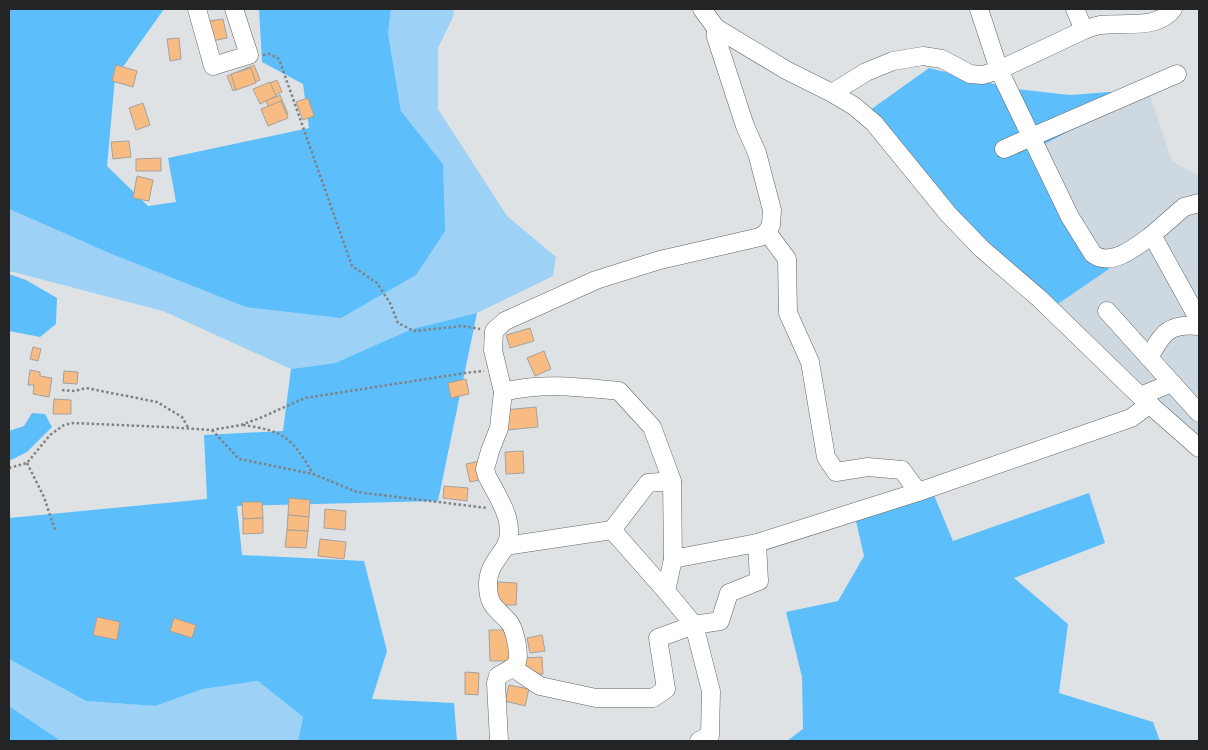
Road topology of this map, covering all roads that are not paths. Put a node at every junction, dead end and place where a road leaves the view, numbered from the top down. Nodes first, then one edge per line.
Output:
1 (197, 9) edge
2 (234, 9) edge
3 (702, 9) edge
4 (979, 9) edge
5 (1173, 9) edge
6 (1075, 10) edge
7 (716, 28) junction
8 (1084, 30) junction
9 (999, 70) junction
10 (1177, 74) dead end
11 (832, 92) junction
12 (1031, 138) junction
13 (1004, 149) dead end
14 (1199, 203) edge
15 (767, 232) junction
16 (1152, 235) junction
17 (1108, 311) dead end
18 (1199, 320) edge
19 (1199, 326) edge
20 (1149, 358) junction
21 (1172, 383) junction
22 (503, 392) junction
23 (1145, 400) junction
24 (1199, 414) edge
25 (1199, 448) edge
26 (672, 480) junction
27 (918, 492) junction
28 (612, 530) junction
29 (757, 543) junction
30 (506, 546) junction
31 (673, 559) junction
32 (666, 591) junction
33 (694, 625) junction
34 (513, 668) junction
35 (499, 741) edge
36 (699, 741) edge

1 - 2 street
3 - 7 street
4 - 9 street
5 - 8 street
6 - 8 street
7 - 11 street
7 - 15 street
8 - 9 street
9 - 11 street
9 - 12 street
10 - 12 street
11 - 23 street
12 - 13 street
12 - 16 street
14 - 16 street
15 - 22 street
15 - 27 street
16 - 18 street
17 - 20 street
19 - 20 street
20 - 21 street
21 - 23 street
21 - 24 street
22 - 26 street
22 - 30 street
23 - 25 street
23 - 27 street
26 - 28 street
26 - 31 street
27 - 29 street
28 - 30 street
28 - 32 street
29 - 31 street
29 - 33 street
30 - 34 street
31 - 32 street
32 - 33 street
33 - 34 street
33 - 36 street
34 - 35 street

